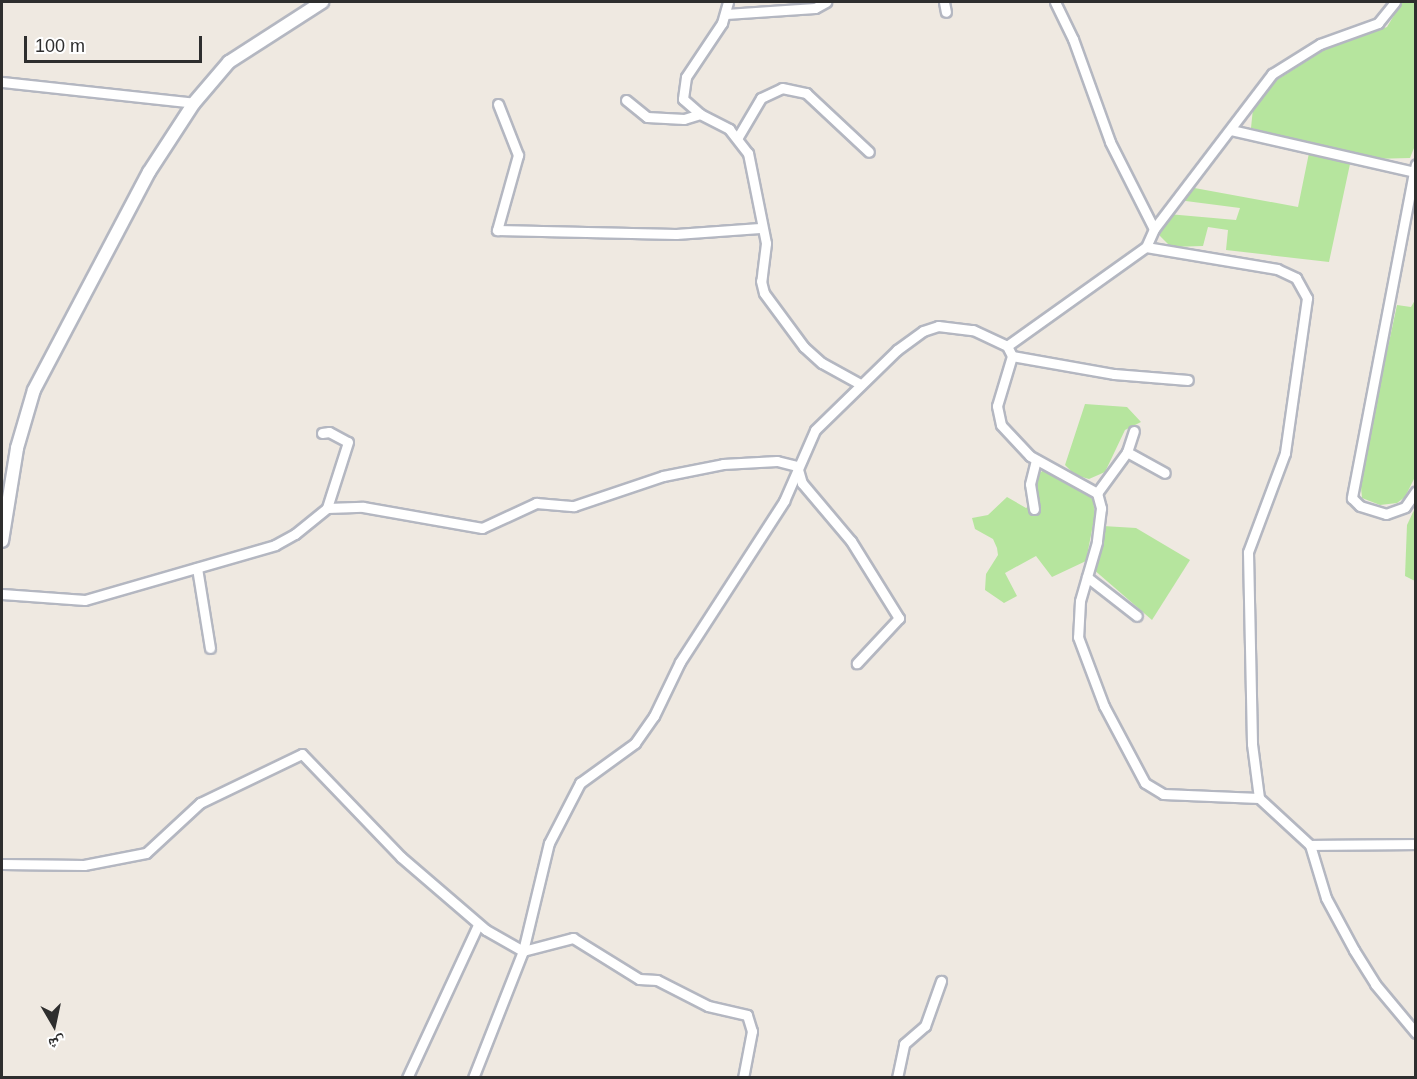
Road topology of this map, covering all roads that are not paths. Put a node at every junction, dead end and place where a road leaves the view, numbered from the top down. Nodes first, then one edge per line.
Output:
1 (322, 2) edge
2 (728, 2) edge
3 (826, 2) edge
4 (944, 2) edge
5 (1055, 2) edge
6 (1395, 2) edge
7 (946, 12) dead end
8 (726, 14) junction
9 (2, 82) edge
10 (626, 100) dead end
11 (194, 103) junction
12 (498, 104) dead end
13 (700, 114) junction
14 (1231, 129) junction
15 (738, 138) junction
16 (869, 152) dead end
17 (1415, 168) edge
18 (760, 228) junction
19 (1154, 229) junction
20 (1146, 247) junction
21 (1007, 346) junction
22 (1012, 356) junction
23 (1188, 380) dead end
24 (860, 384) junction
25 (1134, 431) dead end
26 (322, 433) dead end
27 (1127, 452) junction
28 (1036, 460) junction
29 (797, 466) junction
30 (1165, 473) dead end
31 (1416, 491) edge
32 (1097, 493) junction
33 (327, 508) junction
34 (1034, 509) dead end
35 (2, 542) edge
36 (197, 568) junction
37 (1087, 577) junction
38 (2, 594) edge
39 (1137, 616) dead end
40 (210, 648) dead end
41 (857, 663) dead end
42 (1259, 798) junction
43 (1416, 844) edge
44 (1310, 846) junction
45 (2, 864) edge
46 (478, 925) junction
47 (523, 951) junction
48 (941, 981) dead end
49 (1416, 1033) edge
50 (407, 1077) edge
51 (473, 1077) edge
52 (743, 1077) edge
53 (897, 1077) edge

1 - 11 street
2 - 8 street
3 - 8 street
4 - 7 street
5 - 19 street
6 - 14 street
8 - 13 street
9 - 11 street
10 - 13 street
11 - 35 street
12 - 18 street
13 - 15 street
14 - 17 street
14 - 19 street
15 - 16 street
15 - 18 street
17 - 31 street
18 - 24 street
19 - 20 street
20 - 21 street
20 - 42 street
21 - 22 street
21 - 24 street
22 - 23 street
22 - 28 street
24 - 29 street
25 - 27 street
26 - 33 street
27 - 30 street
27 - 32 street
28 - 32 street
28 - 34 street
29 - 33 street
29 - 41 street
29 - 47 street
32 - 37 street
33 - 36 street
36 - 38 street
36 - 40 street
37 - 39 street
37 - 42 street
42 - 44 street
43 - 44 street
44 - 49 street
45 - 46 street
46 - 47 street
46 - 50 street
47 - 51 street
47 - 52 street
48 - 53 street

